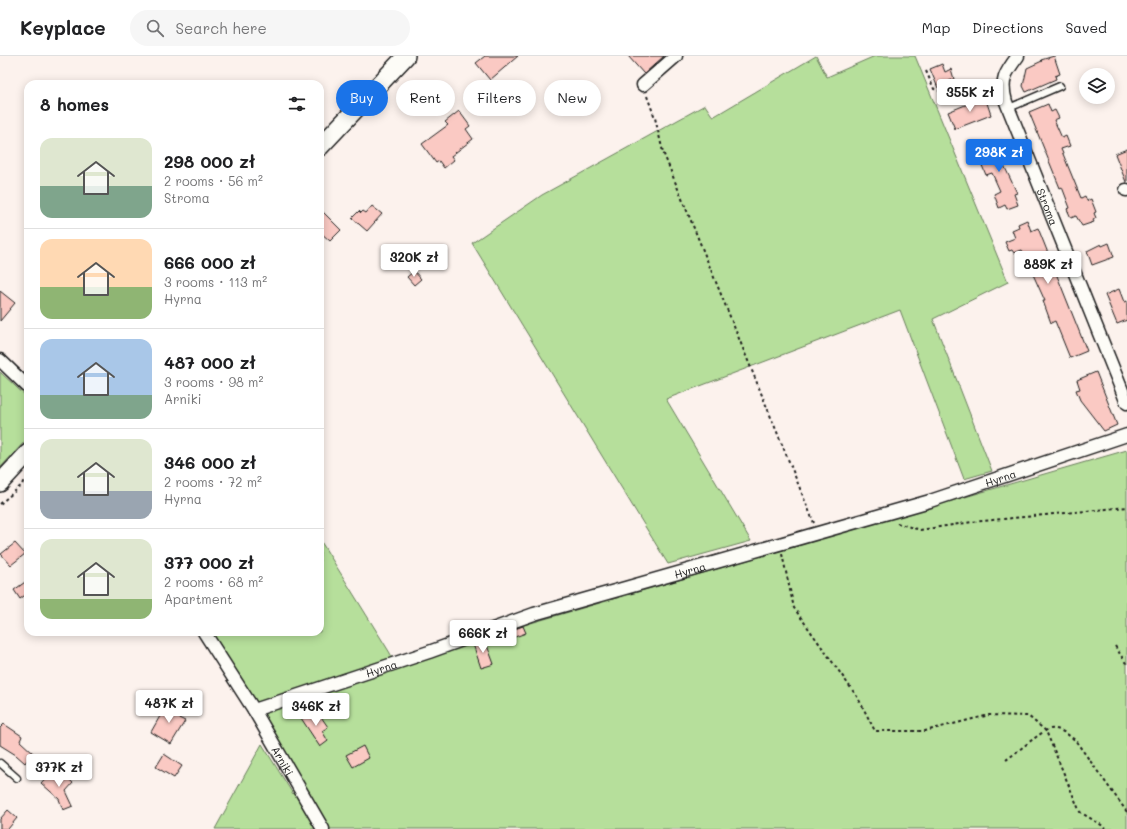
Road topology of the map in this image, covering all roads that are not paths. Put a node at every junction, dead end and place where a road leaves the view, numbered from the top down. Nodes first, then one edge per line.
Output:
1 (406, 56) edge
2 (676, 56) edge
3 (1018, 56) edge
4 (643, 85) road end
5 (1060, 86) dead end
6 (1008, 108) junction
7 (324, 143) edge
8 (0, 360) edge
9 (24, 383) edge
10 (1127, 403) edge
11 (1127, 435) edge
12 (24, 457) edge
13 (0, 483) edge
14 (207, 636) edge
15 (254, 710) junction
16 (0, 763) edge
17 (17, 778) dead end
18 (323, 829) edge

1 - 7 street
2 - 4 street
3 - 6 street, Stroma
5 - 6 lane
6 - 10 street, Stroma
8 - 9 street
11 - 15 street, Hyrna
12 - 13 street
14 - 15 street, Arniki
15 - 18 street, Arniki
16 - 17 lane

